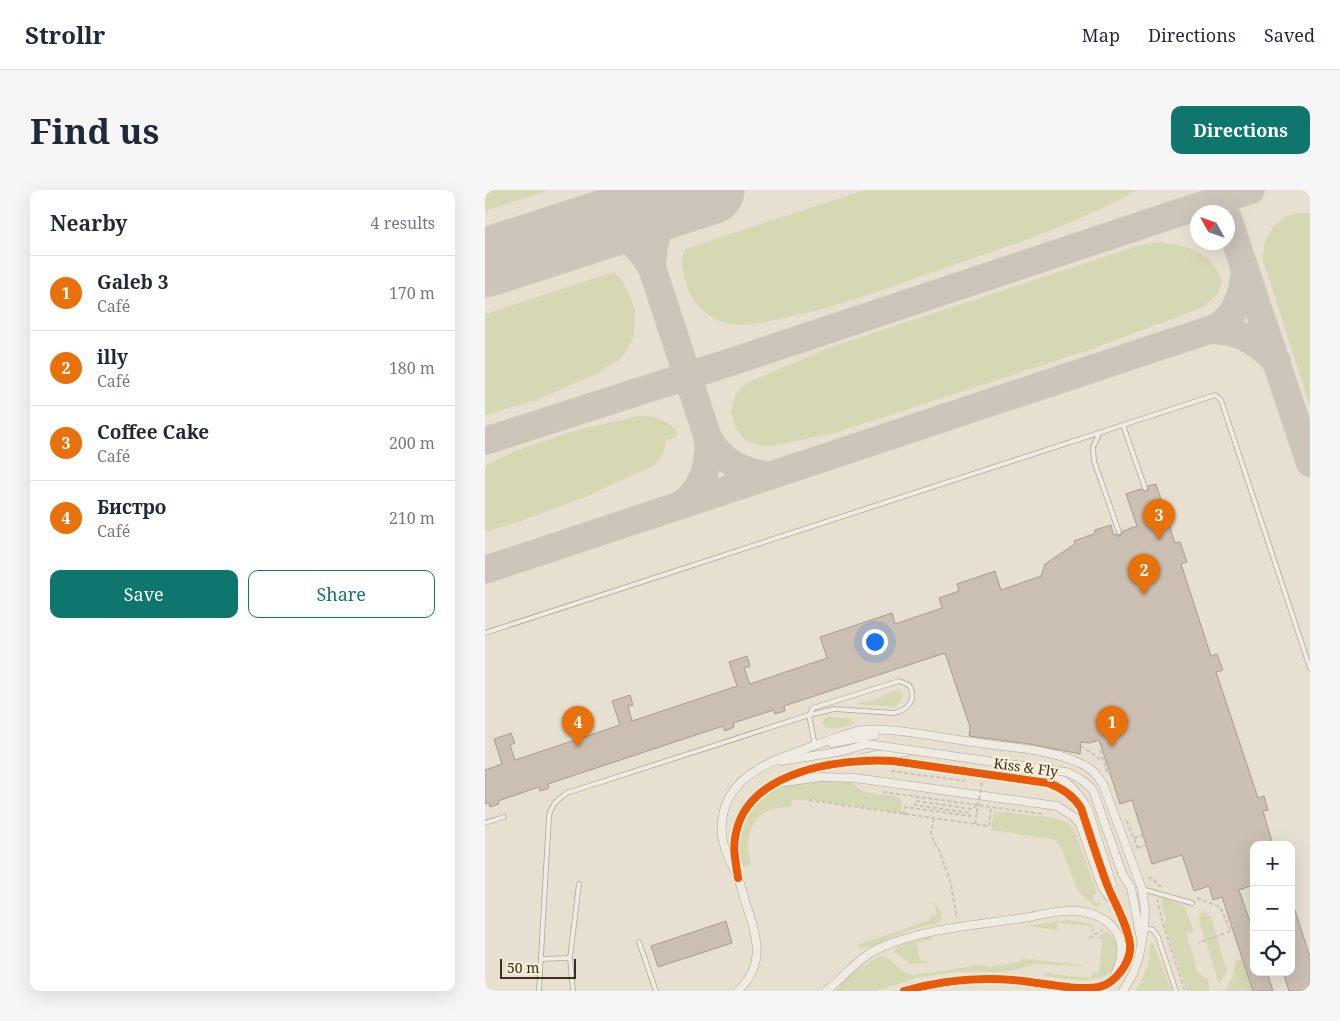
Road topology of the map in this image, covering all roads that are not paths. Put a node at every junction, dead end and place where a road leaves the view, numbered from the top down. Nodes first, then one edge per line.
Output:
1 (1123, 425) junction
2 (1099, 434) junction
3 (1145, 488) dead end
4 (1119, 532) dead end
5 (485, 633) edge
6 (1310, 668) edge
7 (809, 714) junction
8 (815, 746) junction
9 (771, 762) junction
10 (843, 763) junction
11 (771, 786) junction
12 (504, 817) dead end
13 (485, 823) edge
14 (738, 878) junction
15 (579, 884) dead end
16 (1141, 885) junction
17 (1192, 902) dead end
18 (1116, 906) junction
19 (1144, 928) junction
20 (1141, 941) junction
21 (639, 942) dead end
22 (541, 958) junction
23 (570, 958) junction
24 (1108, 984) edge
25 (1056, 985) junction
26 (1124, 988) edge
27 (539, 991) edge
28 (573, 991) edge
29 (656, 991) edge
30 (738, 991) edge
31 (826, 991) edge
32 (903, 991) edge
33 (1070, 991) edge
34 (1117, 991) edge
35 (1176, 991) edge

1 - 2 lane
1 - 3 lane
1 - 6 lane
2 - 4 lane
2 - 5 lane
7 - 7 lane
7 - 8 lane
7 - 22 lane
8 - 9 street
8 - 16 street, bridge
9 - 14 street
9 - 20 street, Kiss & Fly, bridge
10 - 11 street
10 - 18 street
10 - 18 street
11 - 14 street
11 - 18 street
12 - 13 lane
14 - 30 street
15 - 23 lane
16 - 17 lane
16 - 19 street
18 - 24 street
19 - 20 street
19 - 35 lane
20 - 26 street
21 - 29 lane
22 - 23 lane
22 - 27 lane
23 - 28 lane
24 - 25 street
24 - 31 street
25 - 32 street
25 - 33 street
26 - 34 street

